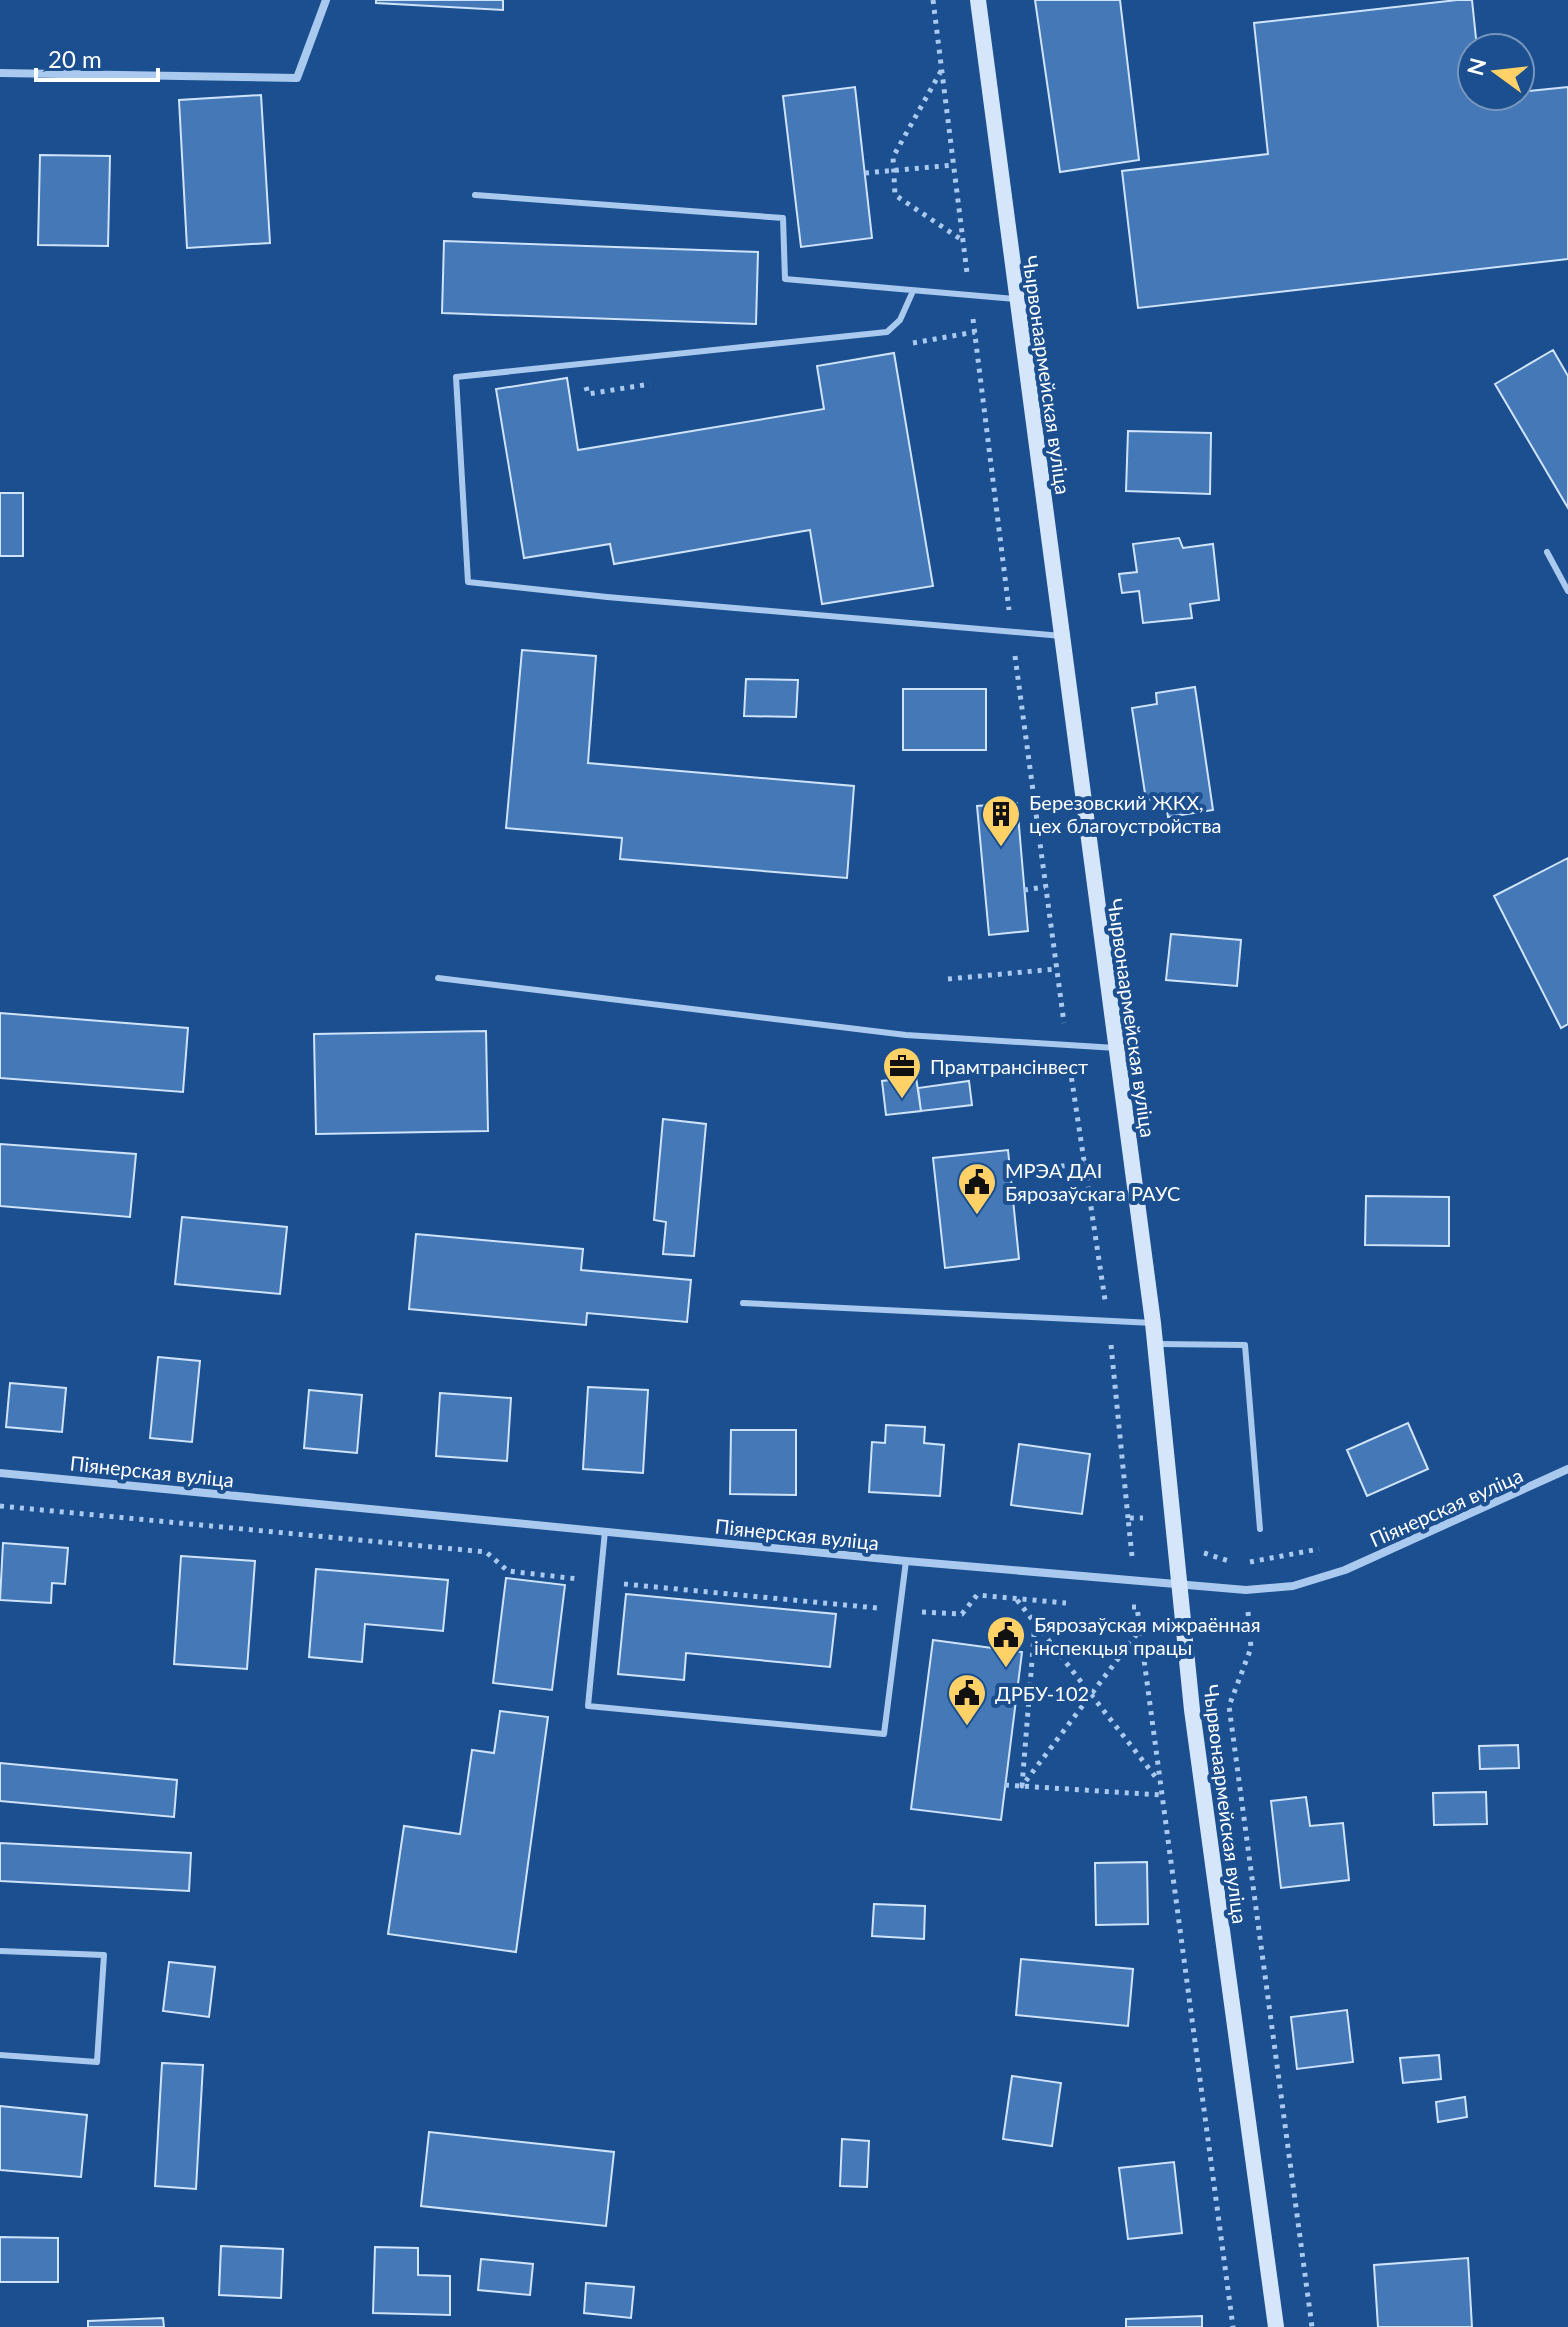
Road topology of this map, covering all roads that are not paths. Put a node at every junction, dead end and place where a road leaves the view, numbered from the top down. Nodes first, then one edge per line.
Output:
1 (326, 0) edge
2 (978, 0) edge
3 (0, 73) edge
4 (475, 195) dead end
5 (913, 291) junction
6 (1017, 299) junction
7 (1547, 552) dead end
8 (1568, 591) edge
9 (1062, 636) junction
10 (438, 978) dead end
11 (1116, 1048) junction
12 (743, 1303) dead end
13 (1153, 1323) junction
14 (1155, 1344) junction
15 (1568, 1469) edge
16 (0, 1473) edge
17 (1260, 1529) dead end
18 (605, 1531) junction
19 (906, 1561) junction
20 (1181, 1585) junction
21 (0, 1951) edge
22 (0, 2055) edge
23 (1276, 2327) edge

1 - 3 street
2 - 6 main road, Чырвонаармейская вуліца
4 - 5 lane
5 - 6 lane
5 - 9 lane
6 - 9 main road, Чырвонаармейская вуліца
7 - 8 lane
9 - 11 main road, Чырвонаармейская вуліца
10 - 11 lane
11 - 13 main road, Чырвонаармейская вуліца
12 - 13 lane
13 - 14 main road, Чырвонаармейская вуліца
14 - 17 lane
14 - 20 main road, Чырвонаармейская вуліца
15 - 20 street, Піянерская вуліца
16 - 18 street, Піянерская вуліца
18 - 19 street, Піянерская вуліца
18 - 19 lane
19 - 20 street, Піянерская вуліца
20 - 23 main road, Чырвонаармейская вуліца
21 - 22 lane

